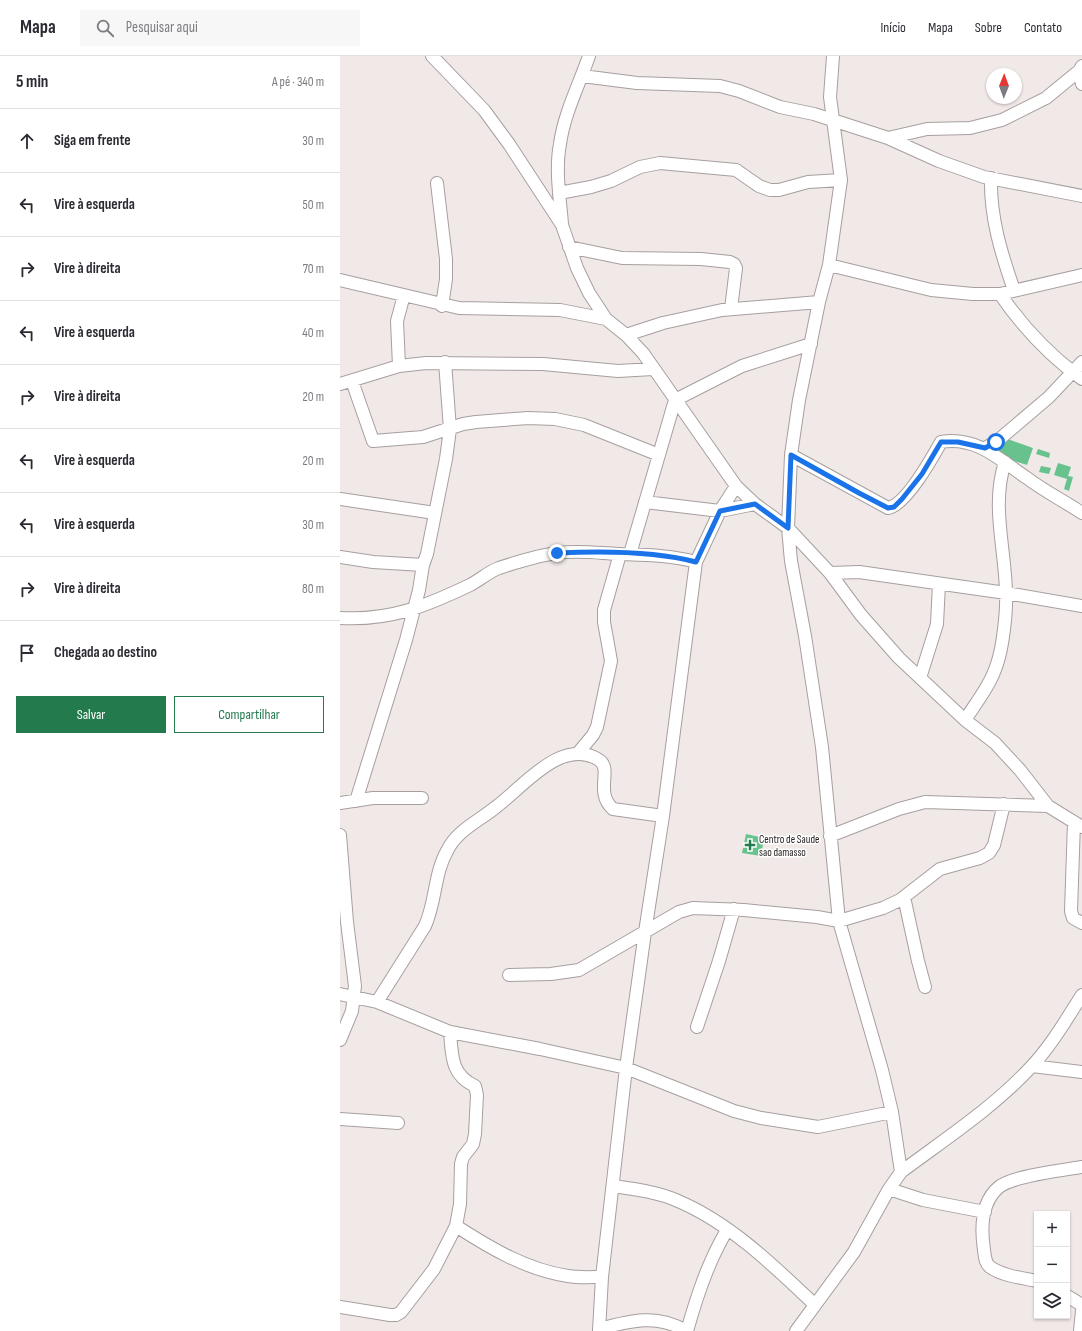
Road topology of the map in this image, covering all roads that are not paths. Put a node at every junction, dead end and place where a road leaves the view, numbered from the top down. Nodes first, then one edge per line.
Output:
1 (432, 56) edge
2 (589, 56) edge
3 (833, 56) edge
4 (1080, 69) edge
5 (582, 76) junction
6 (1082, 84) edge
7 (832, 120) junction
8 (888, 138) junction
9 (991, 178) junction
10 (841, 180) junction
11 (437, 182) dead end
12 (559, 193) junction
13 (1082, 196) edge
14 (562, 226) junction
15 (569, 247) junction
16 (829, 265) junction
17 (1082, 275) edge
18 (340, 280) edge
19 (1014, 290) junction
20 (404, 294) junction
21 (1000, 294) junction
22 (819, 302) junction
23 (442, 306) junction
24 (731, 309) junction
25 (606, 319) junction
26 (626, 335) junction
27 (811, 344) junction
28 (445, 362) junction
29 (1082, 362) edge
30 (399, 366) junction
31 (652, 369) junction
32 (1077, 375) edge
33 (346, 383) edge
34 (675, 400) junction
35 (450, 429) junction
36 (985, 448) junction
37 (791, 455) junction
38 (659, 456) junction
39 (1005, 462) junction
40 (736, 486) junction
41 (340, 499) edge
42 (645, 502) junction
43 (755, 504) junction
44 (720, 511) junction
45 (1082, 513) edge
46 (435, 514) junction
47 (788, 528) junction
48 (625, 554) junction
49 (340, 557) edge
50 (696, 562) junction
51 (423, 565) junction
52 (830, 573) junction
53 (939, 584) junction
54 (1006, 593) junction
55 (1082, 606) edge
56 (414, 609) junction
57 (340, 618) edge
58 (920, 678) junction
59 (965, 720) junction
60 (578, 753) junction
61 (422, 798) dead end
62 (356, 801) junction
63 (340, 803) edge
64 (1004, 804) junction
65 (1048, 806) junction
66 (663, 816) junction
67 (1078, 825) edge
68 (340, 835) edge
69 (830, 836) junction
70 (904, 897) junction
71 (734, 909) junction
72 (839, 921) junction
73 (1082, 923) edge
74 (644, 932) junction
75 (509, 975) dead end
76 (925, 987) dead end
77 (340, 994) edge
78 (1082, 995) edge
79 (355, 996) junction
80 (377, 1002) junction
81 (697, 1027) dead end
82 (450, 1032) junction
83 (340, 1040) edge
84 (1032, 1066) junction
85 (626, 1068) junction
86 (1082, 1072) edge
87 (892, 1112) junction
88 (340, 1119) edge
89 (398, 1123) dead end
90 (1082, 1168) edge
91 (901, 1172) junction
92 (613, 1186) junction
93 (889, 1189) junction
94 (985, 1212) junction
95 (456, 1226) junction
96 (727, 1230) junction
97 (602, 1277) junction
98 (1034, 1280) edge
99 (1070, 1298) edge
100 (814, 1304) junction
101 (1082, 1305) edge
102 (340, 1307) edge
103 (1082, 1310) edge
104 (599, 1330) edge
105 (686, 1331) edge
106 (796, 1331) edge
107 (1080, 1331) edge

1 - 14 street
2 - 5 street
3 - 7 street
4 - 6 street
4 - 8 street
5 - 7 street
5 - 12 street
7 - 8 street
7 - 10 street
8 - 9 street
9 - 13 street
9 - 19 street
10 - 12 street
10 - 16 street
11 - 23 street
12 - 14 street
14 - 15 street
15 - 24 street
15 - 25 street
16 - 21 street
16 - 22 street
17 - 19 street
18 - 20 street
19 - 21 street
20 - 23 street
20 - 30 street
21 - 32 street
22 - 24 street
22 - 27 street
23 - 25 street
24 - 26 street
25 - 26 street
26 - 31 street
27 - 34 street
27 - 37 street
28 - 30 street
28 - 31 street
28 - 35 street
29 - 32 street
30 - 33 street
31 - 34 street
32 - 36 street
33 - 35 street
34 - 38 street
34 - 40 street
35 - 38 street
35 - 46 street
36 - 37 street
36 - 39 street
37 - 47 street
38 - 42 street
39 - 45 street
39 - 54 street
40 - 43 street
40 - 44 street
41 - 46 street
42 - 44 street
42 - 48 street
43 - 44 street
43 - 47 street
44 - 50 street
46 - 51 street
47 - 52 street
47 - 69 street
48 - 50 street
48 - 56 street
48 - 60 street
49 - 51 street
50 - 66 street
51 - 56 street
52 - 53 street
52 - 58 street
53 - 54 street
53 - 58 street
54 - 55 street
54 - 59 street
56 - 57 street
56 - 62 street
58 - 59 street
59 - 65 street
60 - 66 street
60 - 80 street
61 - 62 street
62 - 63 street
64 - 65 street
64 - 69 street
64 - 70 street
65 - 67 street
66 - 74 street
67 - 73 street
68 - 79 street
69 - 72 street
70 - 72 street
70 - 76 street
71 - 72 street
71 - 74 street
71 - 81 street
72 - 87 street
74 - 75 street
74 - 85 street
77 - 79 street
78 - 84 street
79 - 80 street
79 - 83 street
80 - 82 street
82 - 85 street
82 - 95 street
84 - 86 street
84 - 91 street
85 - 87 street
85 - 92 street
87 - 91 street
88 - 89 street
90 - 94 street
91 - 93 street
92 - 96 street
92 - 97 street
93 - 94 street
93 - 100 street
94 - 98 street
95 - 97 street
95 - 102 street
96 - 100 street
96 - 105 street
97 - 104 street
99 - 101 street
100 - 106 street
103 - 107 street
104 - 105 street

